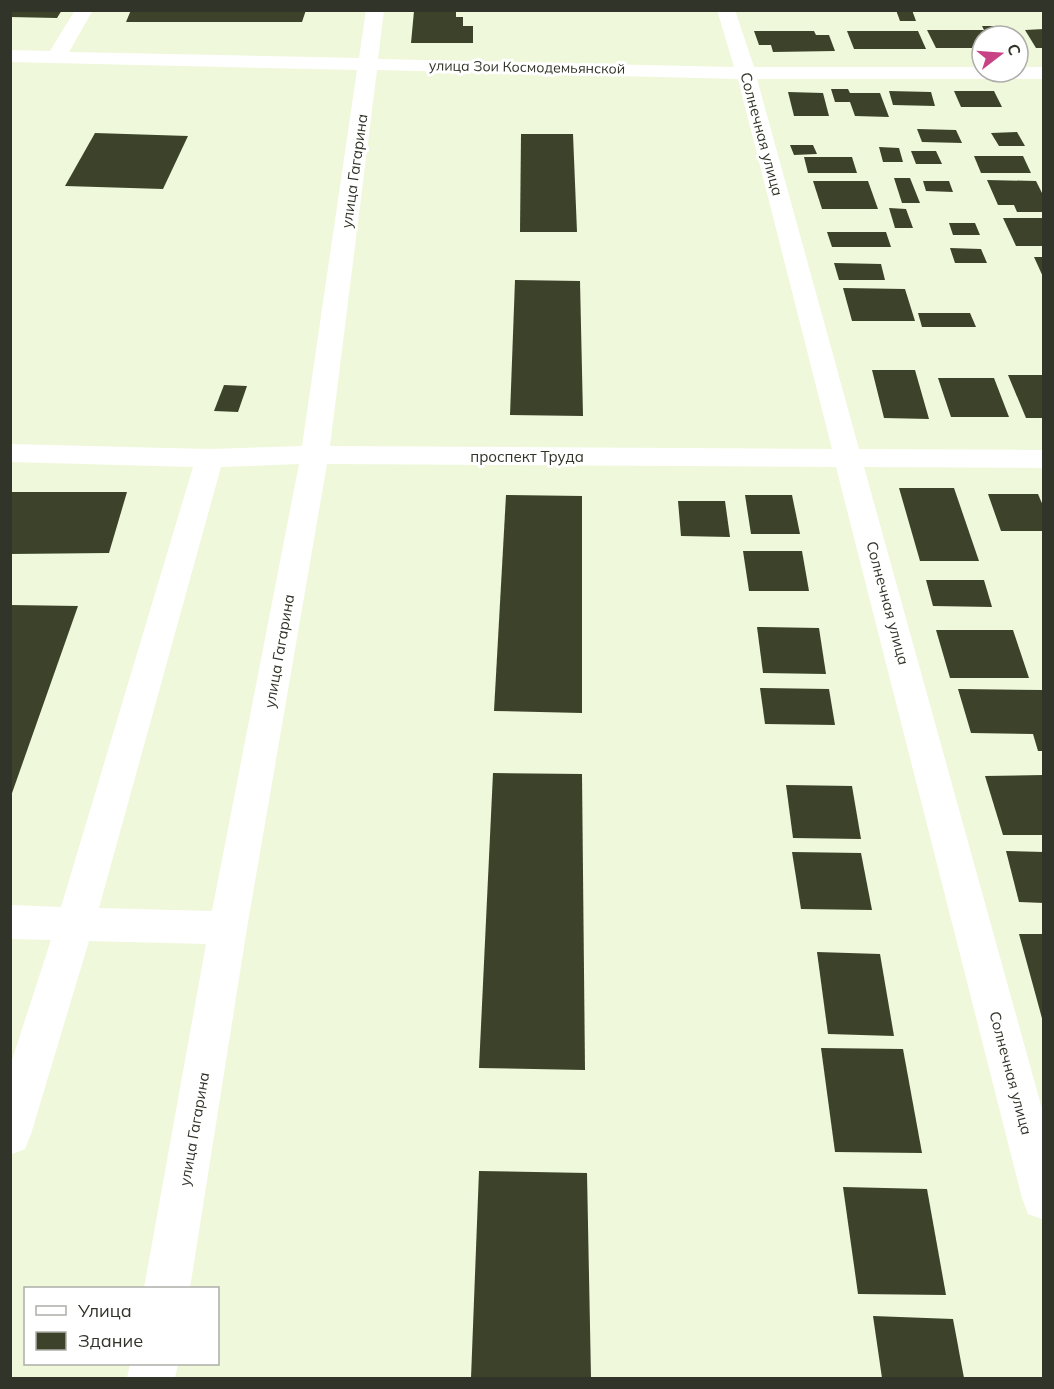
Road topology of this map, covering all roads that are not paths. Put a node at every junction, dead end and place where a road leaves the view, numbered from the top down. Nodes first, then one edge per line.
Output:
1 (84, 10) edge
2 (375, 10) edge
3 (726, 10) edge
4 (10, 56) edge
5 (56, 57) junction
6 (369, 64) junction
7 (746, 73) junction
8 (1038, 73) edge
9 (1044, 96) edge
10 (10, 453) edge
11 (315, 455) junction
12 (209, 458) junction
13 (849, 458) junction
14 (1044, 459) edge
15 (10, 922) edge
16 (75, 925) junction
17 (228, 928) junction
18 (10, 1134) edge
19 (1044, 1198) edge
20 (167, 1287) edge

1 - 5 street
2 - 6 street, улица Гагарина
3 - 7 street, Солнечная улица
4 - 5 street, улица Зои Космодемьянской
5 - 6 street, улица Зои Космодемьянской
6 - 7 street, улица Зои Космодемьянской
6 - 11 street, улица Гагарина
7 - 8 street, улица Зои Космодемьянской
7 - 13 street, Солнечная улица
8 - 9 street
10 - 12 street, проспект Труда
11 - 12 street, проспект Труда
11 - 13 street, проспект Труда
11 - 17 street, улица Гагарина
12 - 16 street
13 - 14 street, проспект Труда
13 - 19 street, Солнечная улица
15 - 16 street
16 - 17 street
16 - 18 street
17 - 20 street, улица Гагарина

